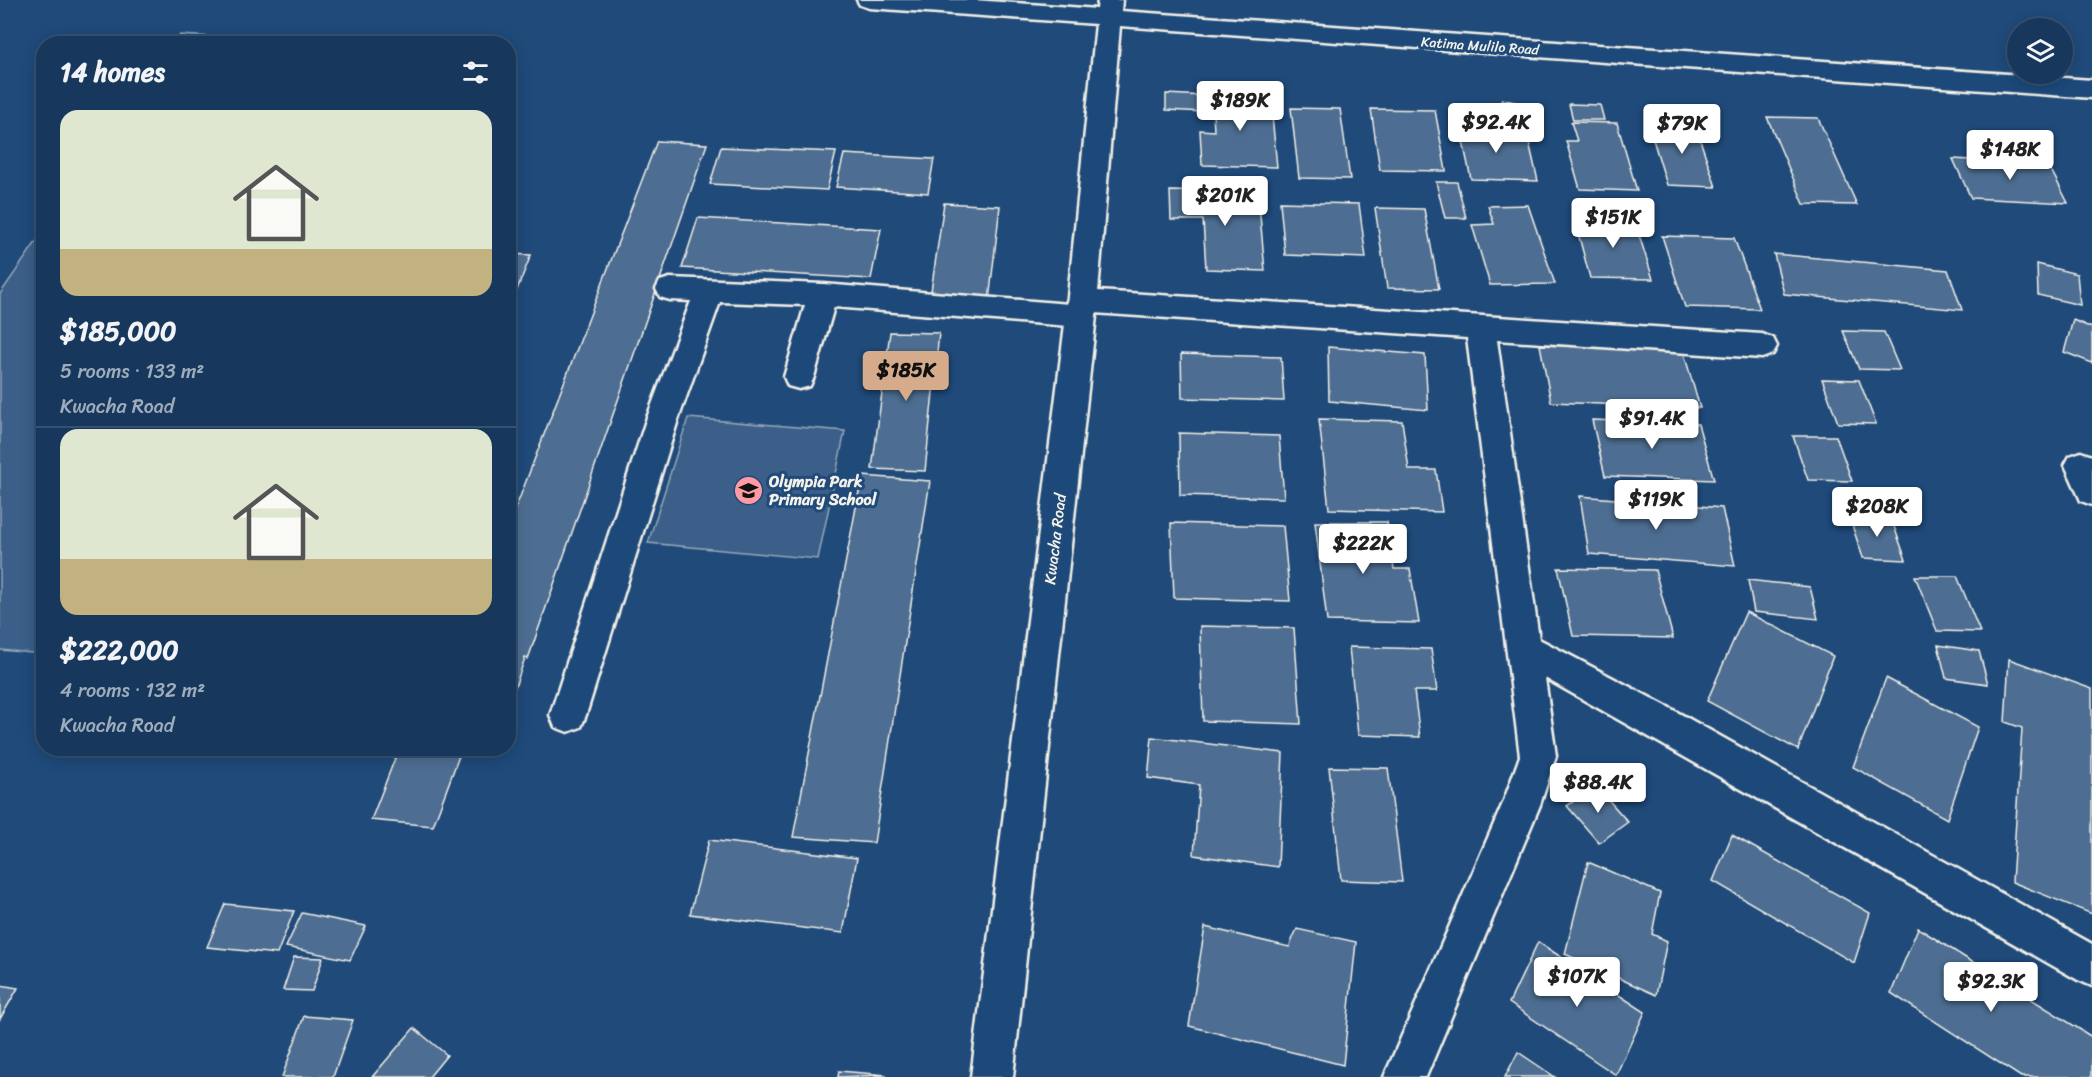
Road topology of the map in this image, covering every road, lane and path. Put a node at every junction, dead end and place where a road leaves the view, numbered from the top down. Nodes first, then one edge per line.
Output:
1 (869, 0) edge
2 (1117, 6) edge
3 (2007, 62) edge
4 (2073, 67) edge
5 (2092, 68) edge
6 (2092, 89) edge
7 (670, 289) dead end
8 (709, 291) junction
9 (823, 295) junction
10 (1082, 308) junction
11 (1480, 327) junction
12 (1761, 346) dead end
13 (799, 377) dead end
14 (1522, 647) junction
15 (568, 714) dead end
16 (2092, 966) edge
17 (992, 1077) edge
18 (1405, 1077) edge

1 - 2 main road, Katima Mulilo Road
2 - 3 main road, Katima Mulilo Road
2 - 6 main road, Katima Mulilo Road
2 - 10 main road, Kwacha Road
4 - 5 main road
7 - 8 main road
8 - 9 main road
8 - 15 main road
9 - 10 main road
9 - 13 main road
10 - 11 main road
10 - 17 main road, Kwacha Road
11 - 12 main road
11 - 14 main road
14 - 16 main road
14 - 18 main road

